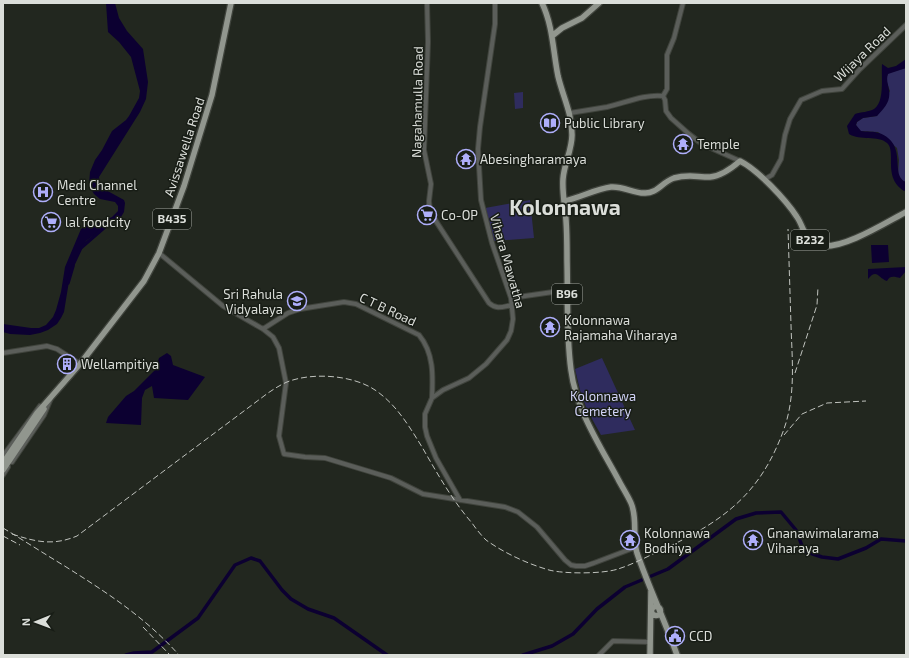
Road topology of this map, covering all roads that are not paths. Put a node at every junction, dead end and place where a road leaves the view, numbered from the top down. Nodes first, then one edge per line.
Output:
1 (231, 3) edge
2 (427, 3) edge
3 (495, 3) edge
4 (542, 3) edge
5 (599, 3) edge
6 (683, 3) edge
7 (906, 25) edge
8 (550, 28) junction
9 (562, 28) junction
10 (552, 36) junction
11 (663, 96) junction
12 (570, 114) junction
13 (740, 162) junction
14 (765, 179) junction
15 (564, 201) junction
16 (906, 212) edge
17 (160, 253) junction
18 (566, 290) junction
19 (511, 298) junction
20 (512, 305) junction
21 (263, 329) junction
22 (3, 353) edge
23 (80, 364) junction
24 (51, 398) junction
25 (432, 398) junction
26 (47, 403) junction
27 (3, 456) edge
28 (3, 462) edge
29 (3, 470) edge
30 (3, 475) edge
31 (460, 500) junction
32 (636, 547) junction
33 (651, 588) junction
34 (660, 609) junction
35 (652, 611) junction
36 (650, 642) junction
37 (599, 655) edge
38 (650, 655) edge
39 (677, 655) edge

1 - 17 main road, Avissawella Road / B435
2 - 20 street, Nagahamulla Road
3 - 19 street, Vihara Mawatha
4 - 8 main road, B96
5 - 9 main road
6 - 11 street
7 - 14 street, Wijaya Road
8 - 9 main road
8 - 10 main road, B96
9 - 10 main road
10 - 12 main road, B96
11 - 12 street
11 - 13 street
12 - 15 main road, B96
13 - 14 main road, B232
13 - 15 main road
14 - 16 main road, B232
15 - 18 main road, B96
17 - 21 street
17 - 23 main road, Avissawella Road / B435
18 - 19 street
18 - 32 main road, B96
19 - 20 street, Vihara Mawatha
20 - 25 street, Vihara Mawatha
21 - 25 street, C T B Road
21 - 31 street
22 - 23 street
23 - 24 main road, Avissawella Road / B435
24 - 26 main road, Avissawella Road / B435
24 - 27 street
24 - 30 street
25 - 31 street
26 - 28 main road, B435
26 - 29 main road, B435
31 - 32 street
32 - 33 main road, B96
33 - 34 main road, B96
33 - 35 main road
34 - 35 main road
34 - 39 main road, B96
35 - 36 main road
36 - 37 street
36 - 38 main road

